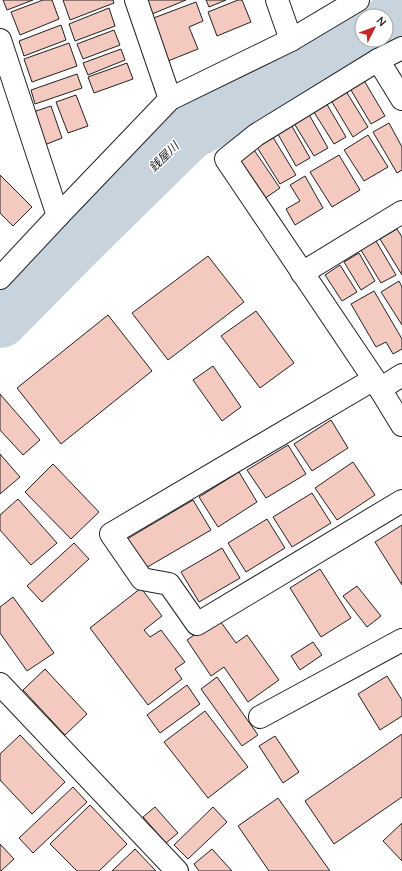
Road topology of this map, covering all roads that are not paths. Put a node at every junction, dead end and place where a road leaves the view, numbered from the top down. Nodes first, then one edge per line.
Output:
1 (136, 0) edge
2 (278, 0) edge
3 (358, 0) edge
4 (0, 40) edge
5 (291, 40) junction
6 (402, 48) edge
7 (378, 60) junction
8 (170, 99) junction
9 (402, 99) edge
10 (402, 212) edge
11 (58, 216) junction
12 (302, 273) junction
13 (0, 278) edge
14 (402, 375) edge
15 (377, 384) junction
16 (402, 425) edge
17 (402, 501) edge
18 (402, 640) edge
19 (0, 684) edge
20 (260, 716) dead end
21 (177, 871) edge

1 - 8 street
2 - 5 street
3 - 5 street
4 - 11 street
5 - 8 street
6 - 7 street
7 - 9 street
7 - 12 street
8 - 11 street
10 - 12 street
11 - 13 street
12 - 15 street
14 - 15 street
15 - 16 street
15 - 17 street
18 - 20 street
19 - 21 street

